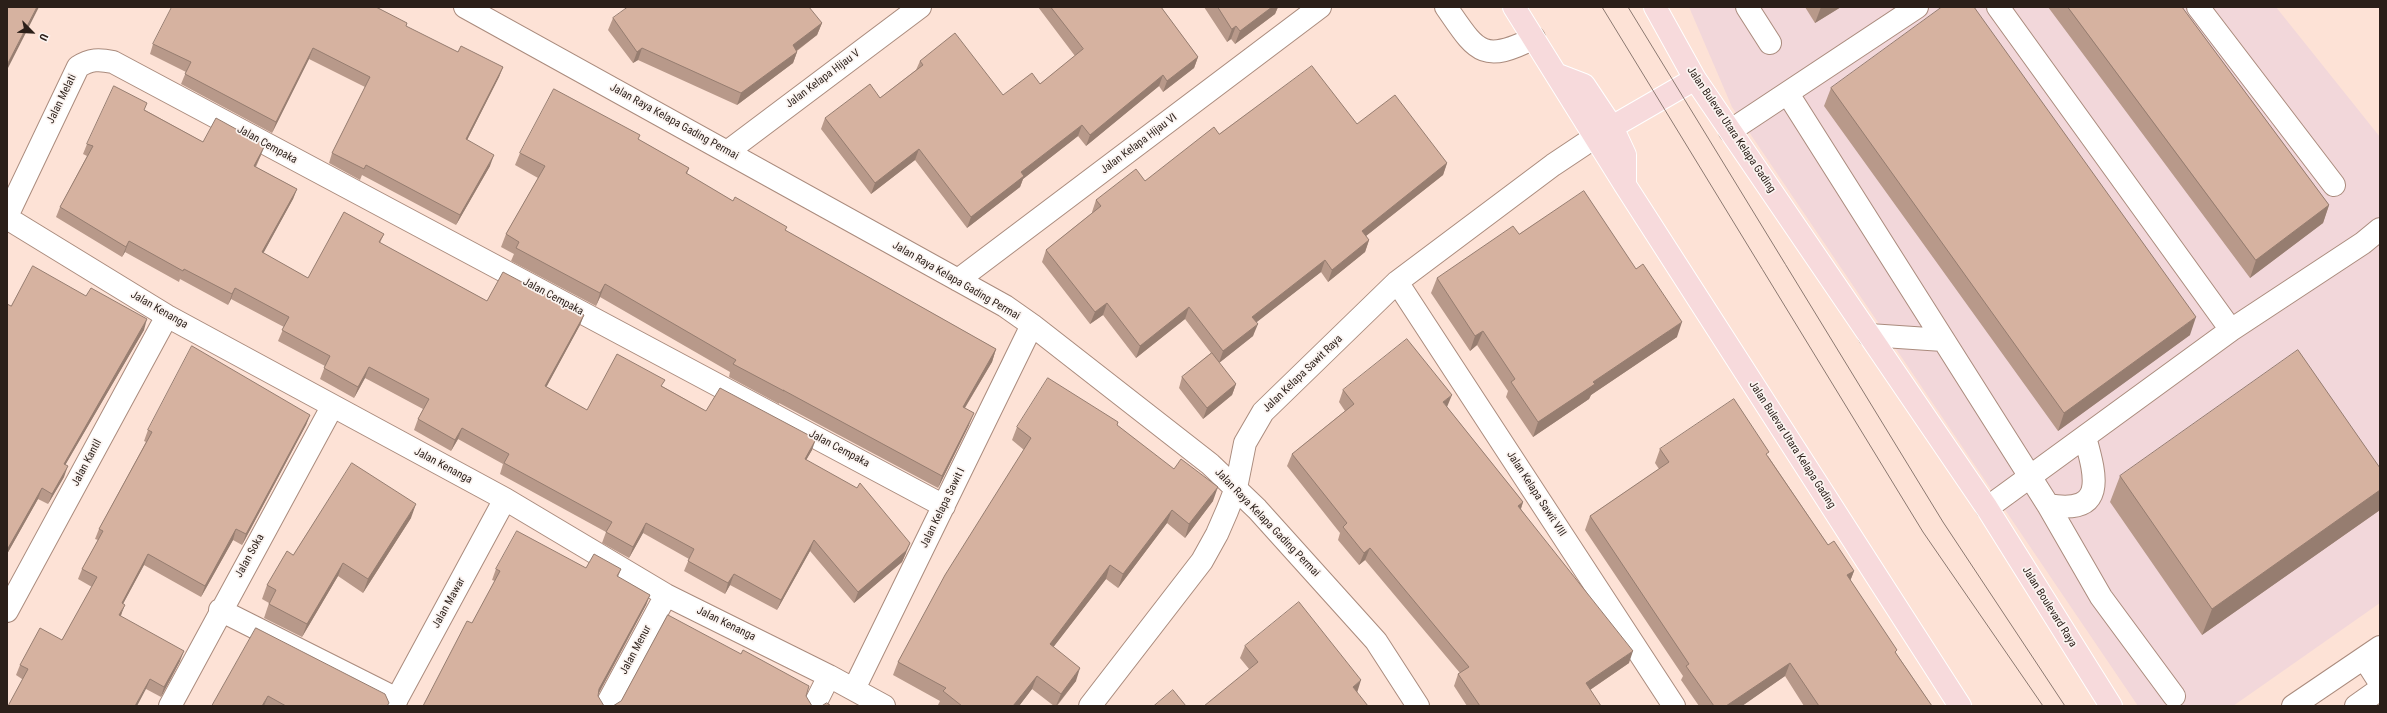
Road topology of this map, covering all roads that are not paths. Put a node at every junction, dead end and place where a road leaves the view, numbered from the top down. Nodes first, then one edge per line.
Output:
1 (465, 7) edge
2 (920, 7) edge
3 (1320, 7) edge
4 (1446, 7) edge
5 (1514, 7) edge
6 (1656, 7) edge
7 (1747, 7) edge
8 (1917, 7) edge
9 (1998, 7) edge
10 (2198, 7) edge
11 (493, 12) edge
12 (1534, 38) junction
13 (1770, 43) dead end
14 (1695, 79) junction
15 (162, 88) joint
16 (1788, 94) junction
17 (1730, 131) junction
18 (1604, 132) junction
19 (727, 152) junction
20 (2334, 185) dead end
21 (7, 217) edge
22 (2380, 229) edge
23 (958, 280) junction
24 (1397, 282) junction
25 (167, 316) junction
26 (1032, 325) junction
27 (2231, 330) junction
28 (1869, 335) junction
29 (1943, 340) junction
30 (332, 407) junction
31 (2085, 438) junction
32 (2030, 478) junction
33 (1236, 488) junction
34 (505, 499) junction
35 (2048, 505) junction
36 (944, 506) junction
37 (1987, 508) junction
38 (666, 595) junction
39 (220, 610) junction
40 (7, 611) edge
41 (2372, 652) edge
42 (829, 676) junction
43 (2380, 683) edge
44 (854, 689) junction
45 (2380, 689) edge
46 (2174, 696) dead end
47 (395, 702) edge
48 (170, 706) edge
49 (606, 706) edge
50 (814, 706) edge
51 (884, 706) edge
52 (1090, 706) edge
53 (1418, 706) edge
54 (1674, 706) edge
55 (1960, 706) edge
56 (2111, 706) edge
57 (2293, 706) edge
58 (2356, 706) edge

1 - 11 street, Jalan Raya Kelapa Gading Permai
2 - 19 street, Jalan Kelapa Hijau V
3 - 23 street, Jalan Kelapa Hijau VI
4 - 12 street
5 - 12 main road, Jalan Bulevar Utara Kelapa Gading
6 - 14 main road, Jalan Bulevar Utara Kelapa Gading
7 - 13 street
8 - 16 street
9 - 27 street
10 - 20 street
11 - 19 street, Jalan Raya Kelapa Gading Permai
12 - 18 main road, Jalan Bulevar Utara Kelapa Gading
14 - 17 main road, Jalan Bulevar Utara Kelapa Gading
14 - 18 main road
15 - 21 street, Jalan Melati
15 - 36 street, Jalan Cempaka
16 - 17 street
16 - 29 street
17 - 28 main road, Jalan Bulevar Utara Kelapa Gading
18 - 24 street, Jalan Kelapa Sawit Raya
18 - 55 main road, Jalan Bulevar Utara Kelapa Gading
19 - 23 street, Jalan Raya Kelapa Gading Permai
21 - 25 street, Jalan Kenanga
22 - 27 street
23 - 26 street, Jalan Raya Kelapa Gading Permai
24 - 33 street, Jalan Kelapa Sawit Raya
24 - 54 street, Jalan Kelapa Sawit VIII
25 - 30 street, Jalan Kenanga
25 - 40 street, Jalan Kantil
26 - 33 street, Jalan Raya Kelapa Gading Permai
26 - 36 street, Jalan Kelapa Sawit I
27 - 31 street
28 - 29 street
28 - 37 main road, Jalan Bulevar Utara Kelapa Gading
29 - 32 street
30 - 34 street, Jalan Kenanga
30 - 39 street, Jalan Soka
31 - 32 street
31 - 35 street
32 - 35 street
32 - 37 street
33 - 52 street, Jalan Kelapa Sawit Raya
33 - 53 street, Jalan Raya Kelapa Gading Permai
34 - 38 street, Jalan Kenanga
34 - 47 street, Jalan Mawar
35 - 46 street
36 - 44 street, Jalan Kelapa Sawit I
37 - 56 main road, Jalan Boulevard Raya
38 - 42 street, Jalan Kenanga
38 - 49 street, Jalan Menur
39 - 47 street
39 - 48 street, Jalan Soka
41 - 43 street
41 - 57 street
42 - 44 street, Jalan Kenanga
42 - 50 street
44 - 51 street, Jalan Kenanga
45 - 58 street

